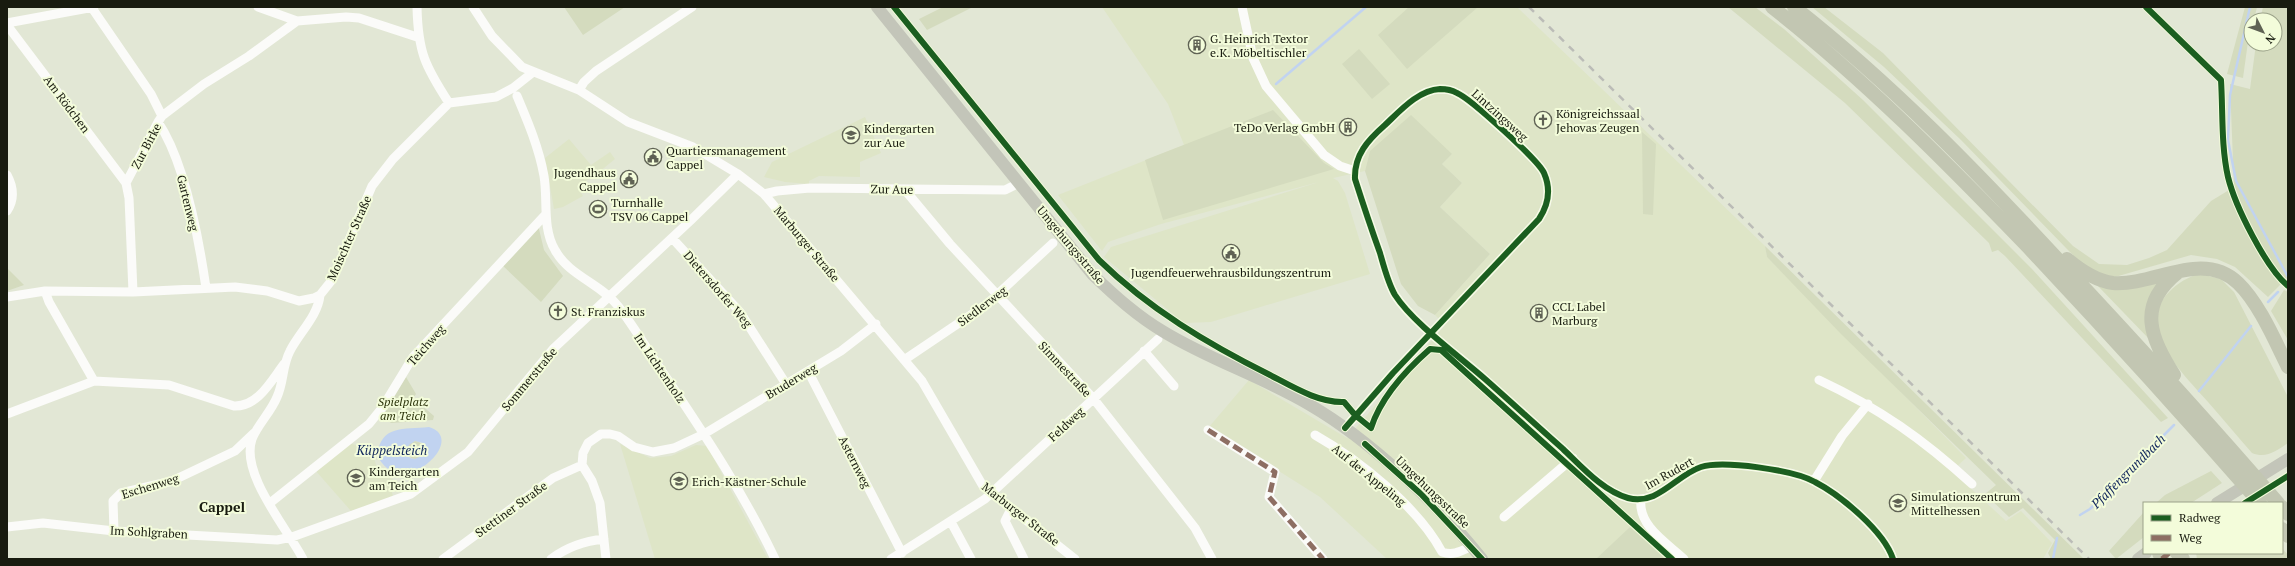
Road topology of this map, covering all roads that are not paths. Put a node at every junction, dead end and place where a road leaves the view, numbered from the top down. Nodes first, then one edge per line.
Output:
1 (93, 7) edge
2 (258, 7) edge
3 (417, 7) edge
4 (473, 7) edge
5 (692, 7) edge
6 (877, 7) edge
7 (1242, 7) edge
8 (1772, 7) edge
9 (1794, 7) edge
10 (297, 21) junction
11 (7, 24) edge
12 (417, 37) junction
13 (532, 73) junction
14 (579, 90) junction
15 (517, 96) dead end
16 (449, 103) junction
17 (160, 119) junction
18 (1355, 171) junction
19 (738, 174) junction
20 (7, 175) edge
21 (126, 183) junction
22 (1019, 183) junction
23 (904, 190) junction
24 (764, 194) junction
25 (7, 212) edge
26 (546, 214) junction
27 (2019, 217) junction
28 (672, 238) junction
29 (1053, 243) dead end
30 (2179, 272) junction
31 (206, 288) junction
32 (45, 291) junction
33 (133, 292) junction
34 (320, 295) junction
35 (997, 296) junction
36 (7, 297) edge
37 (609, 297) junction
38 (876, 324) junction
39 (1432, 333) junction
40 (1158, 339) dead end
41 (1144, 351) junction
42 (904, 360) junction
43 (284, 364) junction
44 (2287, 364) edge
45 (808, 371) junction
46 (1819, 380) dead end
47 (94, 381) junction
48 (786, 384) junction
49 (1174, 386) dead end
50 (1093, 398) junction
51 (1868, 404) junction
52 (2192, 405) junction
53 (7, 414) edge
54 (1345, 428) junction
55 (1208, 430) dead end
56 (255, 432) junction
57 (704, 434) junction
58 (1315, 435) dead end
59 (1572, 458) junction
60 (2285, 461) edge
61 (582, 465) junction
62 (1814, 481) junction
63 (1972, 484) dead end
64 (991, 493) junction
65 (1641, 500) junction
66 (2219, 502) edge
67 (2259, 502) edge
68 (2277, 502) edge
69 (270, 503) junction
70 (1011, 509) junction
71 (1504, 517) dead end
72 (951, 522) junction
73 (7, 527) edge
74 (114, 531) junction
75 (292, 537) junction
76 (604, 539) junction
77 (1472, 546) junction
78 (902, 552) junction
79 (299, 557) edge
80 (443, 559) edge
81 (550, 559) edge
82 (606, 559) edge
83 (775, 559) edge
84 (891, 559) edge
85 (971, 559) edge
86 (1024, 559) edge
87 (1075, 559) edge
88 (1212, 559) edge
89 (1322, 559) edge
90 (1482, 559) edge
91 (1684, 559) edge
92 (1893, 559) edge

1 - 11 street
1 - 17 street, Gartenweg
2 - 10 street
3 - 12 street
4 - 13 street, Marburger Straße
5 - 14 street
6 - 22 main road, Umgehungsstraße
7 - 18 street
8 - 67 highway
9 - 27 highway
10 - 12 street
10 - 17 street, Zur Birke
11 - 21 street, Am Rödchen
12 - 16 street
13 - 14 street, Marburger Straße
13 - 16 street
14 - 19 street, Marburger Straße
15 - 26 street, Im Lichtenholz
16 - 34 street, Moischter Straße
17 - 21 street, Zur Birke
17 - 31 street, Gartenweg
18 - 39 street, Lintzingsweg
18 - 39 street, Lintzingsweg
19 - 24 street, Marburger Straße
19 - 28 street, Sommerstraße
20 - 25 street
21 - 33 street, Zur Birke
22 - 23 street, Zur Aue
22 - 54 main road, Umgehungsstraße
23 - 24 street, Zur Aue
23 - 35 street, Simmestraße
24 - 38 street, Marburger Straße
26 - 37 street, Im Lichtenholz
26 - 69 street, Teichweg
27 - 30 highway
27 - 52 highway
28 - 37 street, Sommerstraße
28 - 48 street, Dietersdorfer Weg
29 - 35 street, Siedlerweg
30 - 44 highway
30 - 52 highway
31 - 33 street, Moischter Straße
31 - 34 street, Moischter Straße
32 - 33 street, Moischter Straße
32 - 36 street, Moischter Straße
32 - 47 street
34 - 43 street
35 - 42 street, Siedlerweg
35 - 50 street, Simmestraße
37 - 57 street, Im Lichtenholz
37 - 75 street, Sommerstraße
38 - 42 street, Marburger Straße
38 - 45 street, Bruderweg
39 - 54 street, Lintzingsweg
39 - 59 street, Im Rudert
40 - 41 street, Feldweg
41 - 49 street
41 - 50 street, Feldweg
42 - 64 street, Marburger Straße
43 - 47 street
43 - 56 street
45 - 48 street, Bruderweg
45 - 78 street, Asternweg
46 - 51 street
47 - 53 street
48 - 57 street, Bruderweg
50 - 64 street, Feldweg
50 - 88 street, Simmestraße
51 - 62 street
51 - 63 street
52 - 68 highway
54 - 77 main road, Umgehungsstraße
55 - 89 street
56 - 69 street
56 - 74 street, Eschenweg
57 - 61 street, Bruderweg
57 - 83 street, Im Lichtenholz
58 - 77 street, Auf der Appeling
59 - 65 street, Im Rudert
59 - 71 street
60 - 66 main road
61 - 76 street
61 - 80 street, Stettiner Straße
62 - 65 street, Im Rudert
62 - 92 street, Im Rudert
64 - 70 street, Marburger Straße
64 - 72 street, Feldweg
65 - 91 street, Im Rudert
69 - 75 street
70 - 86 street
70 - 87 street, Marburger Straße
72 - 78 street, Feldweg
72 - 85 street
73 - 74 street, Im Sohlgraben
74 - 75 street, Im Sohlgraben
75 - 79 street
76 - 81 street
76 - 82 street
77 - 90 main road, Umgehungsstraße
78 - 84 street, Feldweg

